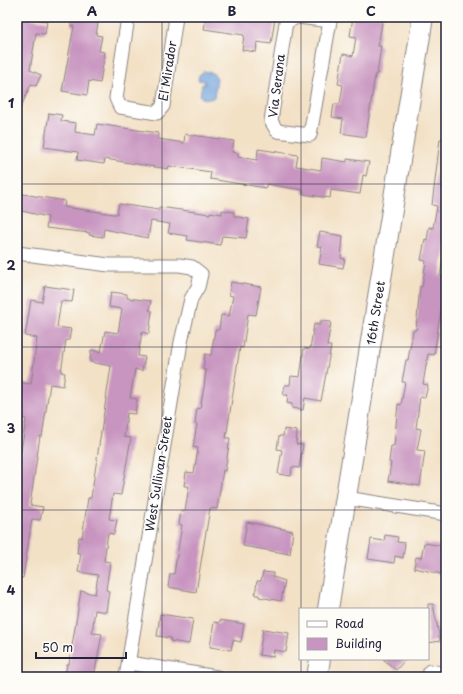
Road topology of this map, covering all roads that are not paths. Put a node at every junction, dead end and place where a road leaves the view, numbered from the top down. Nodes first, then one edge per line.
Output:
1 (128, 17) edge
2 (176, 17) edge
3 (298, 17) edge
4 (423, 17) edge
5 (330, 19) edge
6 (17, 252) edge
7 (346, 498) junction
8 (446, 514) edge
9 (328, 608) edge
10 (320, 660) edge
11 (128, 663) junction
12 (429, 674) edge
13 (446, 674) edge
14 (126, 677) edge
15 (217, 677) edge
16 (317, 677) edge

1 - 2 street, El Mirador
3 - 5 street, Via Serana
3 - 5 street, Via Serana
4 - 7 main road, 16th Street
6 - 11 street, West Sullivan Street
7 - 8 street
7 - 9 main road, 16th Street
10 - 16 main road
11 - 14 street, West Sullivan Street
11 - 15 street
12 - 13 street

